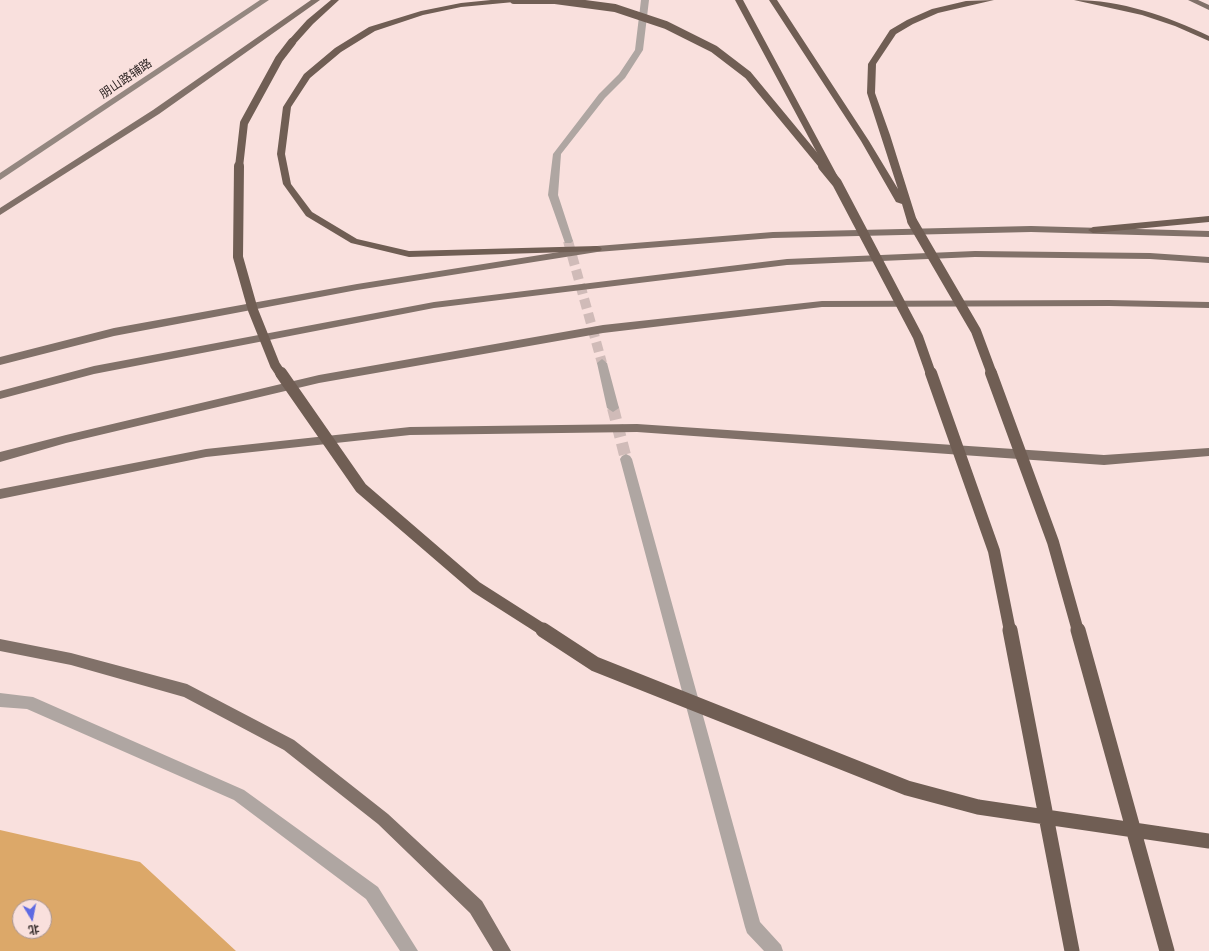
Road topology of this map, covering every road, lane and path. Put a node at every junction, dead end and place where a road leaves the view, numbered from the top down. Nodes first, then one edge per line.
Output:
1 (265, 0) edge
2 (316, 0) edge
3 (335, 0) edge
4 (514, 0) edge
5 (645, 0) edge
6 (739, 0) edge
7 (773, 0) edge
8 (990, 0) edge
9 (1078, 0) edge
10 (1192, 0) edge
11 (1209, 8) edge
12 (1209, 39) edge
13 (0, 177) edge
14 (837, 183) junction
15 (0, 212) edge
16 (1209, 219) edge
17 (912, 220) junction
18 (1093, 230) junction
19 (1209, 234) edge
20 (568, 241) tunnel mouth
21 (597, 249) junction
22 (1209, 260) edge
23 (1209, 306) edge
24 (0, 361) edge
25 (602, 363) tunnel mouth
26 (0, 395) edge
27 (612, 408) tunnel mouth
28 (1209, 452) edge
29 (0, 457) edge
30 (626, 459) tunnel mouth
31 (0, 494) edge
32 (0, 645) edge
33 (0, 700) edge
34 (1209, 841) edge
35 (410, 951) edge
36 (503, 951) edge
37 (774, 951) edge
38 (1072, 951) edge
39 (1166, 951) edge

1 - 13 street, 朋山路辅路
2 - 15 main road
3 - 34 highway, bridge
4 - 14 highway, bridge
4 - 21 highway
5 - 20 street
6 - 14 highway, bridge
7 - 17 highway
8 - 17 highway
9 - 12 highway
10 - 11 main road
14 - 38 highway, bridge
16 - 18 highway
17 - 39 highway, bridge
18 - 19 main road
18 - 21 main road
21 - 24 main road
22 - 26 main road
23 - 29 main road
25 - 27 street
28 - 31 main road
30 - 37 street
32 - 36 main road
33 - 35 street

